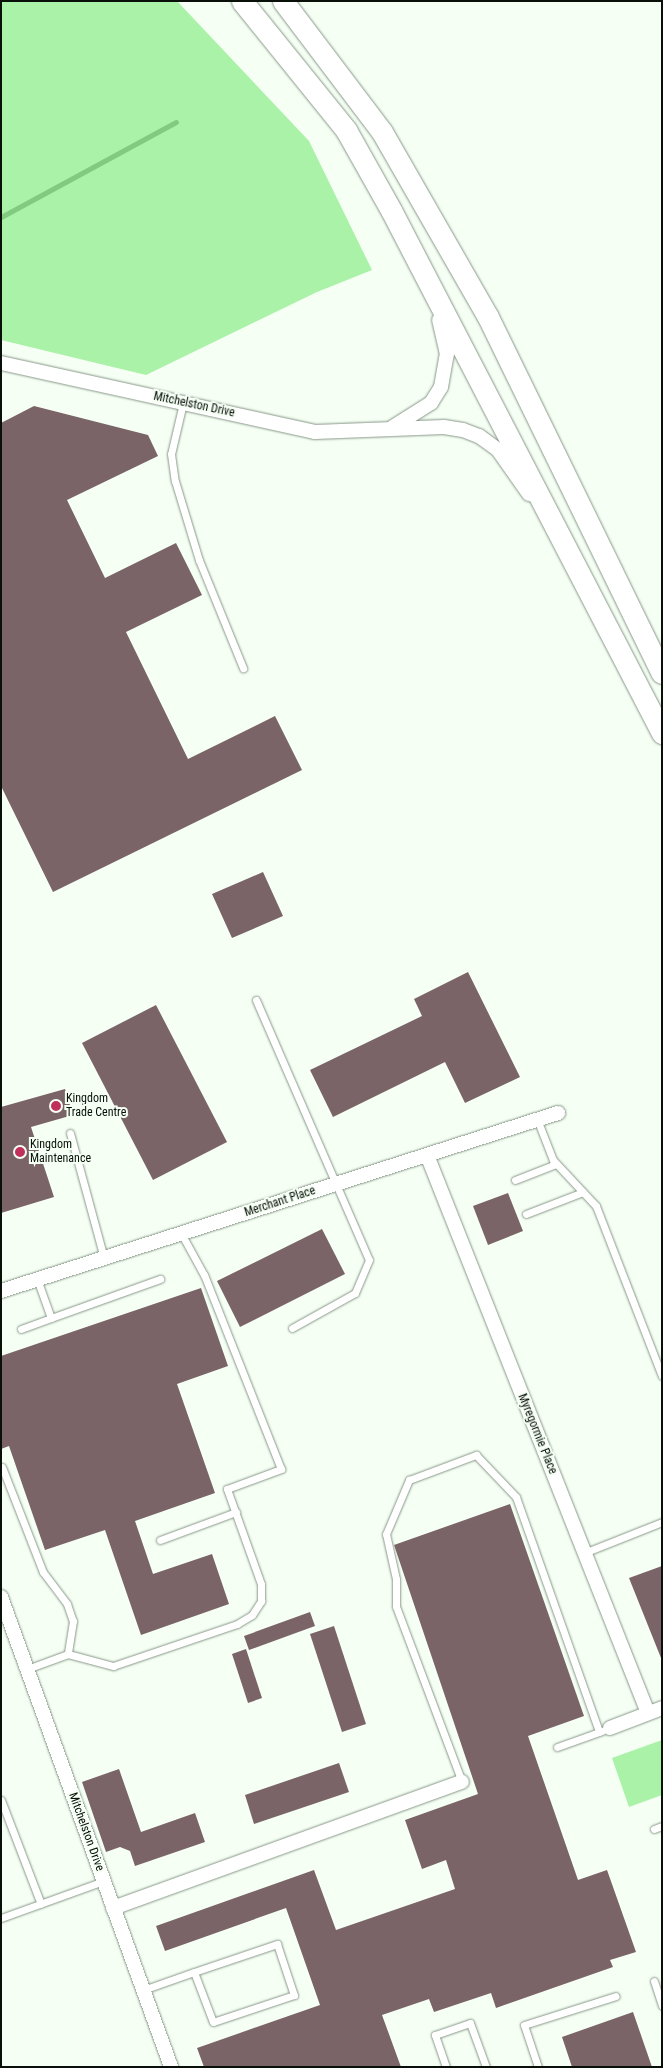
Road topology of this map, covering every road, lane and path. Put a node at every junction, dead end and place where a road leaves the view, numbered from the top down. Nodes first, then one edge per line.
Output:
1 (242, 1) edge
2 (282, 1) edge
3 (392, 212) junction
4 (1, 363) edge
5 (183, 403) junction
6 (388, 429) junction
7 (571, 554) junction
8 (243, 668) dead end
9 (662, 673) edge
10 (662, 733) edge
11 (256, 1000) dead end
12 (558, 1113) dead end
13 (537, 1119) junction
14 (70, 1133) dead end
15 (427, 1155) junction
16 (556, 1164) junction
17 (516, 1180) dead end
18 (338, 1183) junction
19 (583, 1192) junction
20 (526, 1214) dead end
21 (180, 1233) junction
22 (104, 1258) junction
23 (37, 1279) junction
24 (160, 1279) dead end
25 (1, 1291) edge
26 (51, 1318) junction
27 (292, 1328) dead end
28 (21, 1329) dead end
29 (662, 1376) edge
30 (2, 1467) edge
31 (236, 1512) junction
32 (662, 1522) edge
33 (160, 1540) dead end
34 (584, 1553) junction
35 (1, 1597) edge
36 (68, 1654) junction
37 (27, 1669) junction
38 (662, 1708) edge
39 (648, 1714) junction
40 (605, 1730) junction
41 (558, 1747) dead end
42 (462, 1782) joint
43 (1, 1800) edge
44 (662, 1826) edge
45 (654, 1829) dead end
46 (104, 1881) junction
47 (41, 1904) junction
48 (113, 1908) junction
49 (1, 1918) edge
50 (194, 1972) junction
51 (654, 1981) dead end
52 (143, 1990) junction
53 (616, 1996) dead end
54 (662, 2006) edge
55 (171, 2067) edge
56 (446, 2067) edge
57 (486, 2067) edge
58 (538, 2067) edge

1 - 3 main road
2 - 9 main road
3 - 6 street
3 - 7 main road
4 - 5 street, Mitchelston Drive
5 - 6 street, Mitchelston Drive
5 - 8 lane
6 - 7 street, Mitchelston Drive
7 - 10 main road
11 - 18 lane
12 - 13 street, Merchant Place
13 - 15 street, Merchant Place
13 - 16 lane
14 - 22 lane
15 - 18 street, Merchant Place
15 - 34 street, Myregormie Place
16 - 17 lane
16 - 19 lane
18 - 21 street, Merchant Place
18 - 27 lane
19 - 20 lane
19 - 29 lane
21 - 22 street, Merchant Place
21 - 31 lane
22 - 23 street, Merchant Place
23 - 25 street, Merchant Place
23 - 26 lane
24 - 26 lane
26 - 28 lane
30 - 36 lane
31 - 33 lane
31 - 36 lane
32 - 34 lane
34 - 39 street, Myregormie Place
35 - 37 street, Mitchelston Drive
36 - 37 lane
37 - 46 street, Mitchelston Drive
38 - 39 street
39 - 40 street
40 - 41 lane
40 - 42 lane
42 - 48 street
43 - 47 lane
44 - 45 lane
46 - 47 lane
46 - 48 street, Mitchelston Drive
47 - 49 lane
48 - 52 street, Mitchelston Drive
50 - 50 lane
50 - 52 lane
51 - 54 lane
52 - 55 street, Mitchelston Drive
53 - 58 lane
56 - 57 lane

